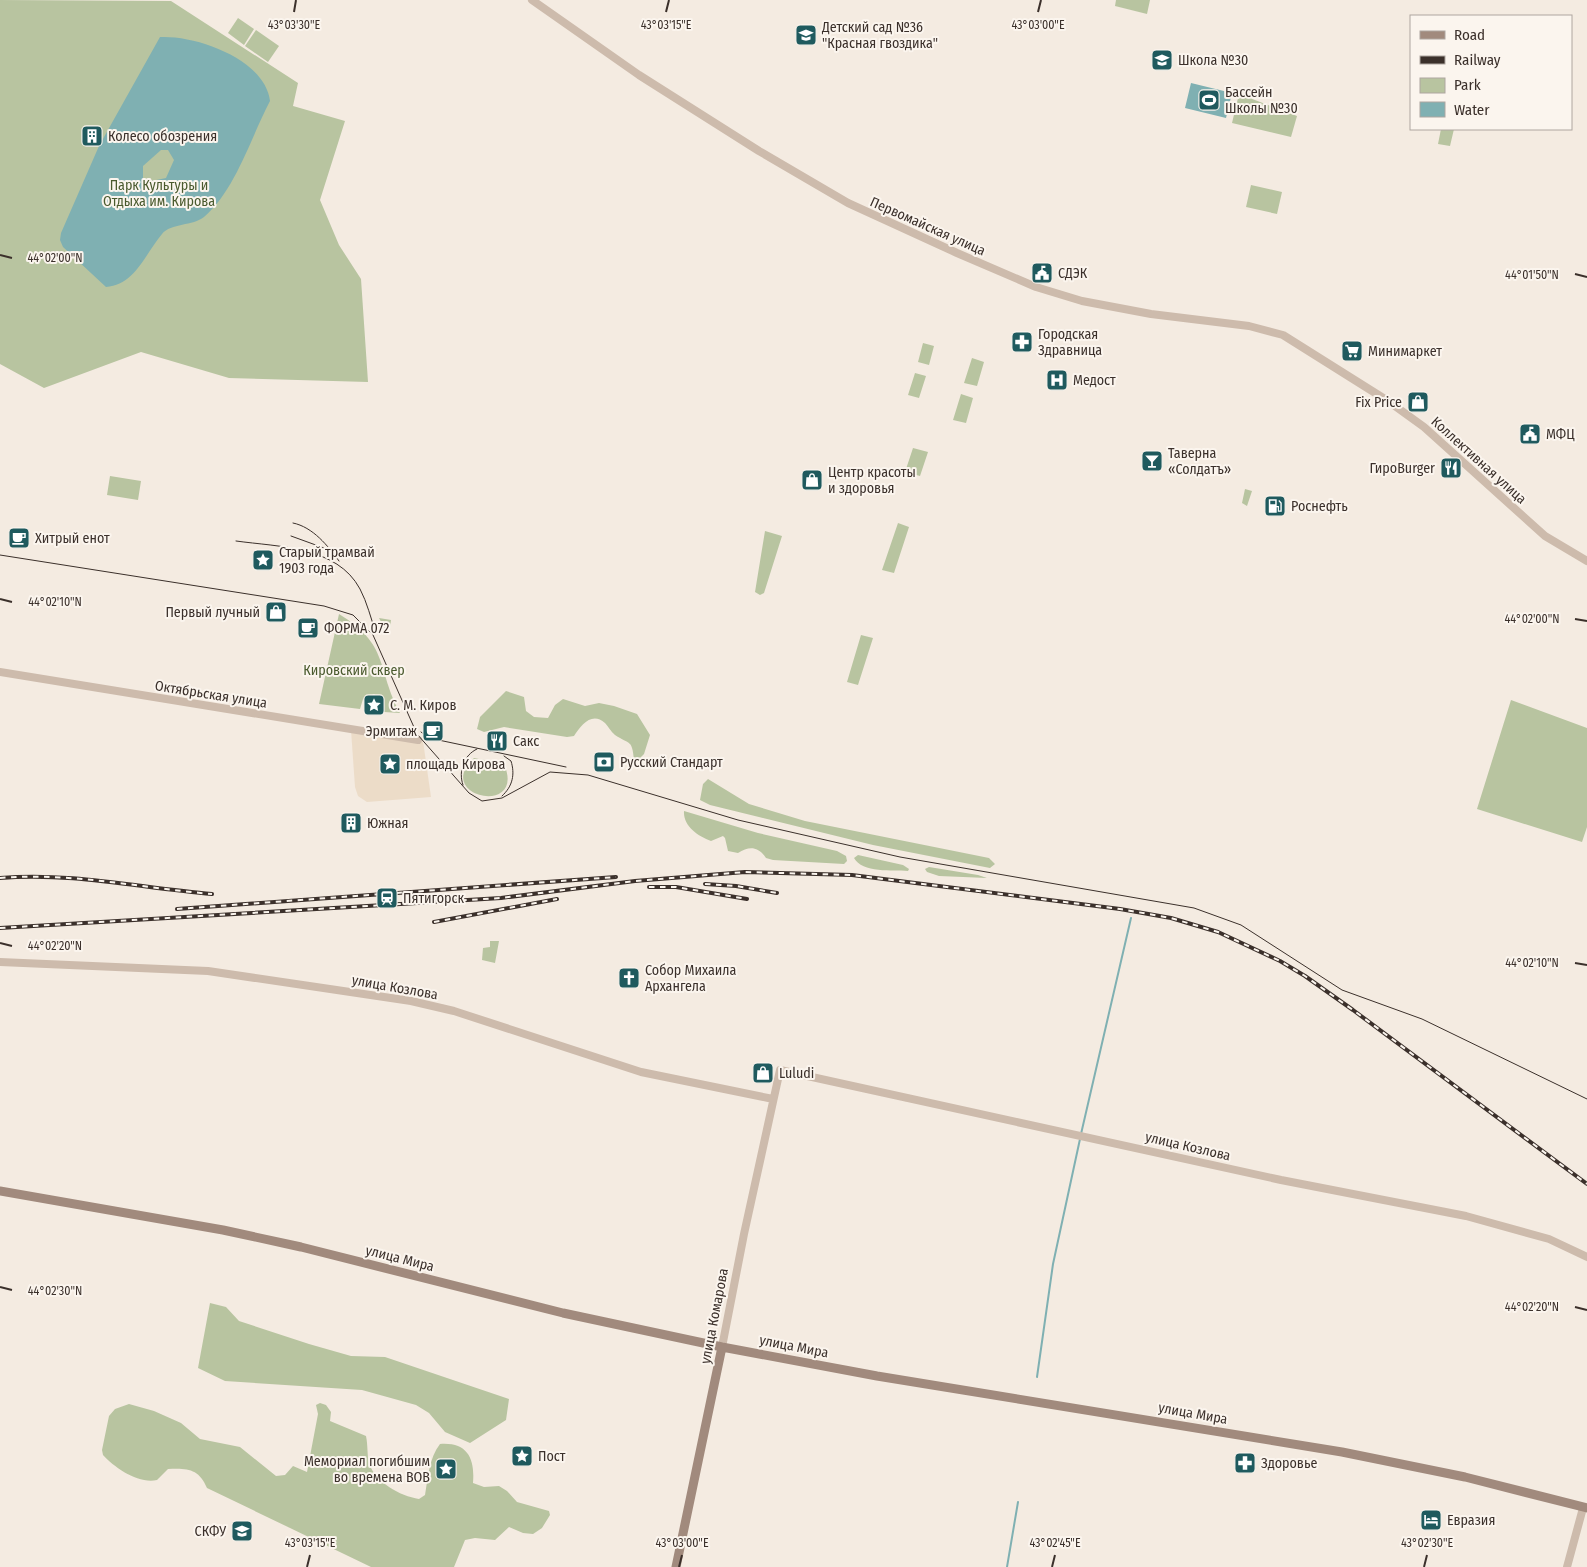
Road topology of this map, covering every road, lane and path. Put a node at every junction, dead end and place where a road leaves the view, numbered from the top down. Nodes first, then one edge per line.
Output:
1 (532, 0) edge
2 (1354, 378) joint
3 (1587, 561) edge
4 (0, 672) edge
5 (418, 740) dead end
6 (0, 962) edge
7 (780, 1070) joint
8 (774, 1100) junction
9 (0, 1191) edge
10 (1587, 1257) edge
11 (722, 1347) junction
12 (1585, 1508) edge
13 (676, 1567) edge
14 (1567, 1567) edge

1 - 2 street, Первомайская улица
2 - 3 street, Коллективная улица
4 - 5 street, Октябрьская улица
6 - 8 street, улица Козлова
7 - 8 street, улица Комарова
7 - 10 street, улица Козлова
8 - 11 street, улица Комарова
9 - 11 main road, улица Мира
11 - 12 main road, улица Мира
11 - 13 main road, улица Комарова
12 - 14 street

